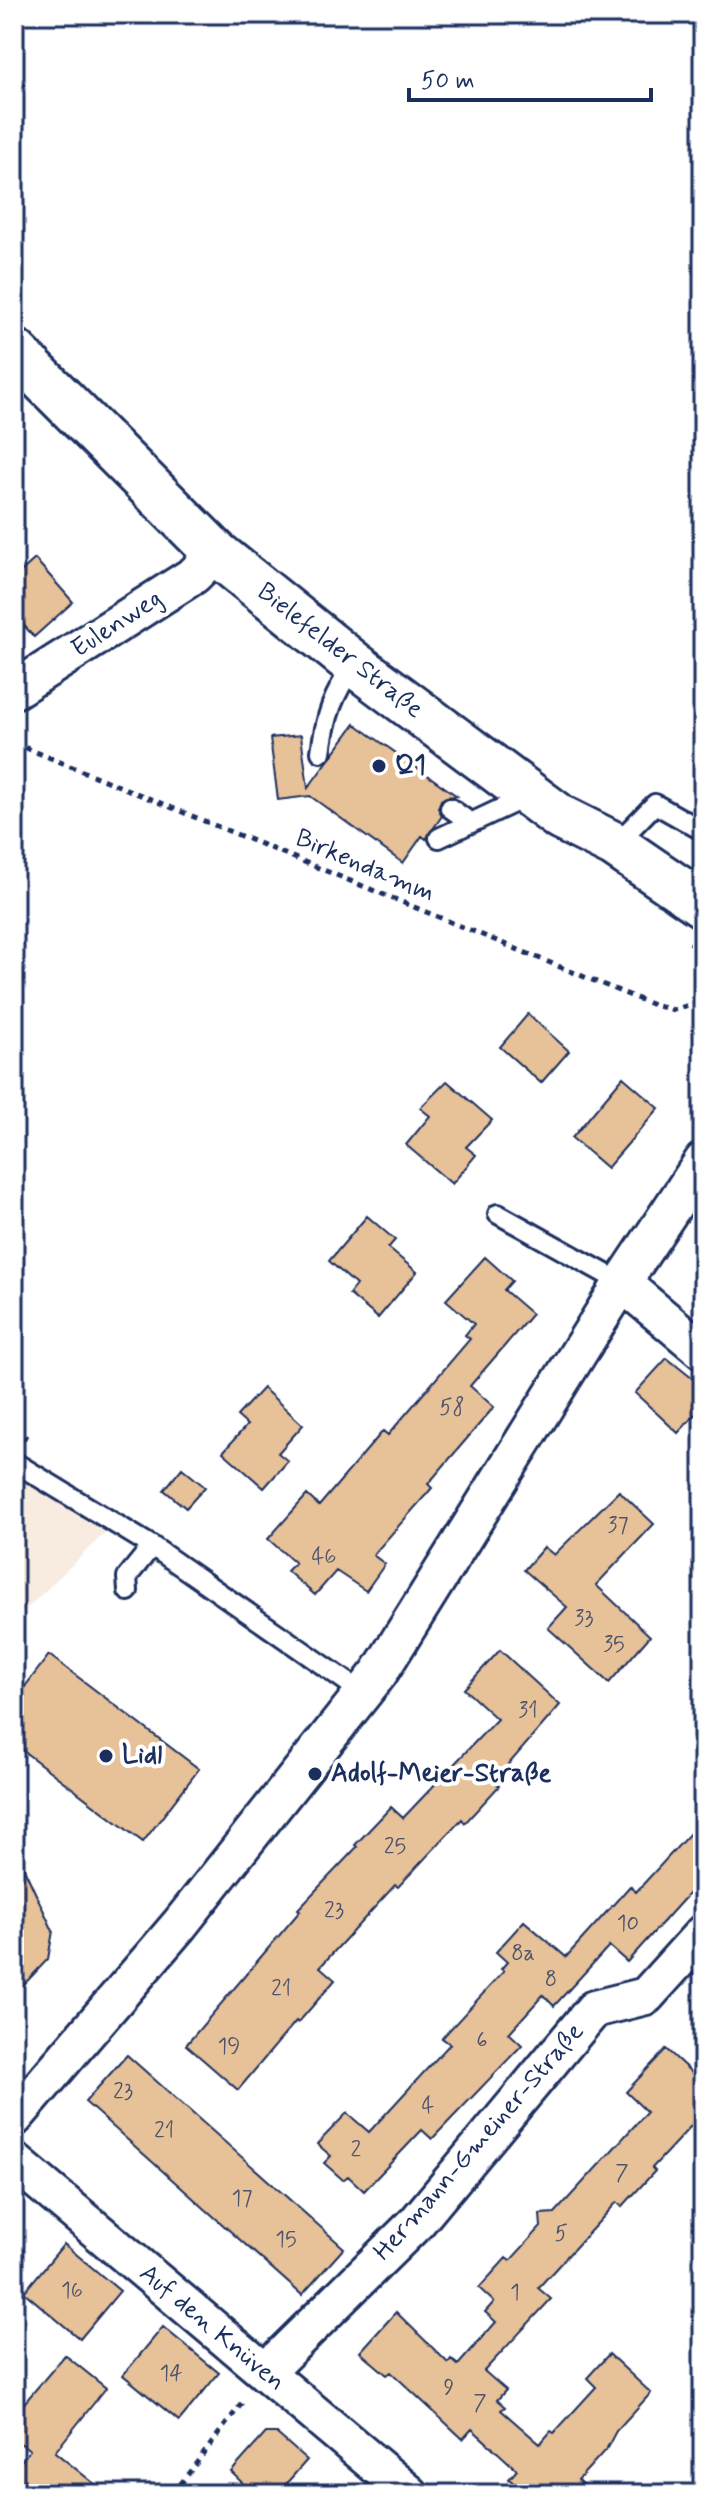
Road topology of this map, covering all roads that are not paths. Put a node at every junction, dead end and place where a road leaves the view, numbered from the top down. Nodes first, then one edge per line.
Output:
1 (14, 351) edge
2 (216, 553) junction
3 (354, 664) junction
4 (14, 690) edge
5 (326, 718) junction
6 (342, 729) dead end
7 (321, 752) dead end
8 (530, 795) junction
9 (450, 808) dead end
10 (471, 823) junction
11 (703, 831) edge
12 (439, 838) dead end
13 (615, 845) junction
14 (703, 905) edge
15 (703, 1161) edge
16 (498, 1214) dead end
17 (622, 1283) junction
18 (703, 1351) edge
19 (14, 1462) edge
20 (152, 1546) junction
21 (128, 1591) dead end
22 (363, 1693) junction
23 (703, 1933) edge
24 (14, 2118) edge
25 (14, 2161) edge
26 (265, 2372) junction
27 (410, 2494) edge

1 - 2 main road, Bielefelder Straße
2 - 3 main road, Bielefelder Straße
2 - 4 street, Eulenweg
3 - 5 lane
3 - 8 main road, Bielefelder Straße
5 - 6 lane
5 - 7 lane
8 - 10 lane
8 - 13 main road, Bielefelder Straße
9 - 10 lane
10 - 12 lane
11 - 13 lane
13 - 14 main road, Bielefelder Straße
15 - 17 street
16 - 17 lane
17 - 18 street
17 - 22 street
19 - 20 lane
20 - 21 lane
20 - 22 lane
22 - 24 street
23 - 26 street, Hermann-Gmeiner-Straße
25 - 26 street, Auf den Knüven
26 - 27 street, Auf den Knüven

